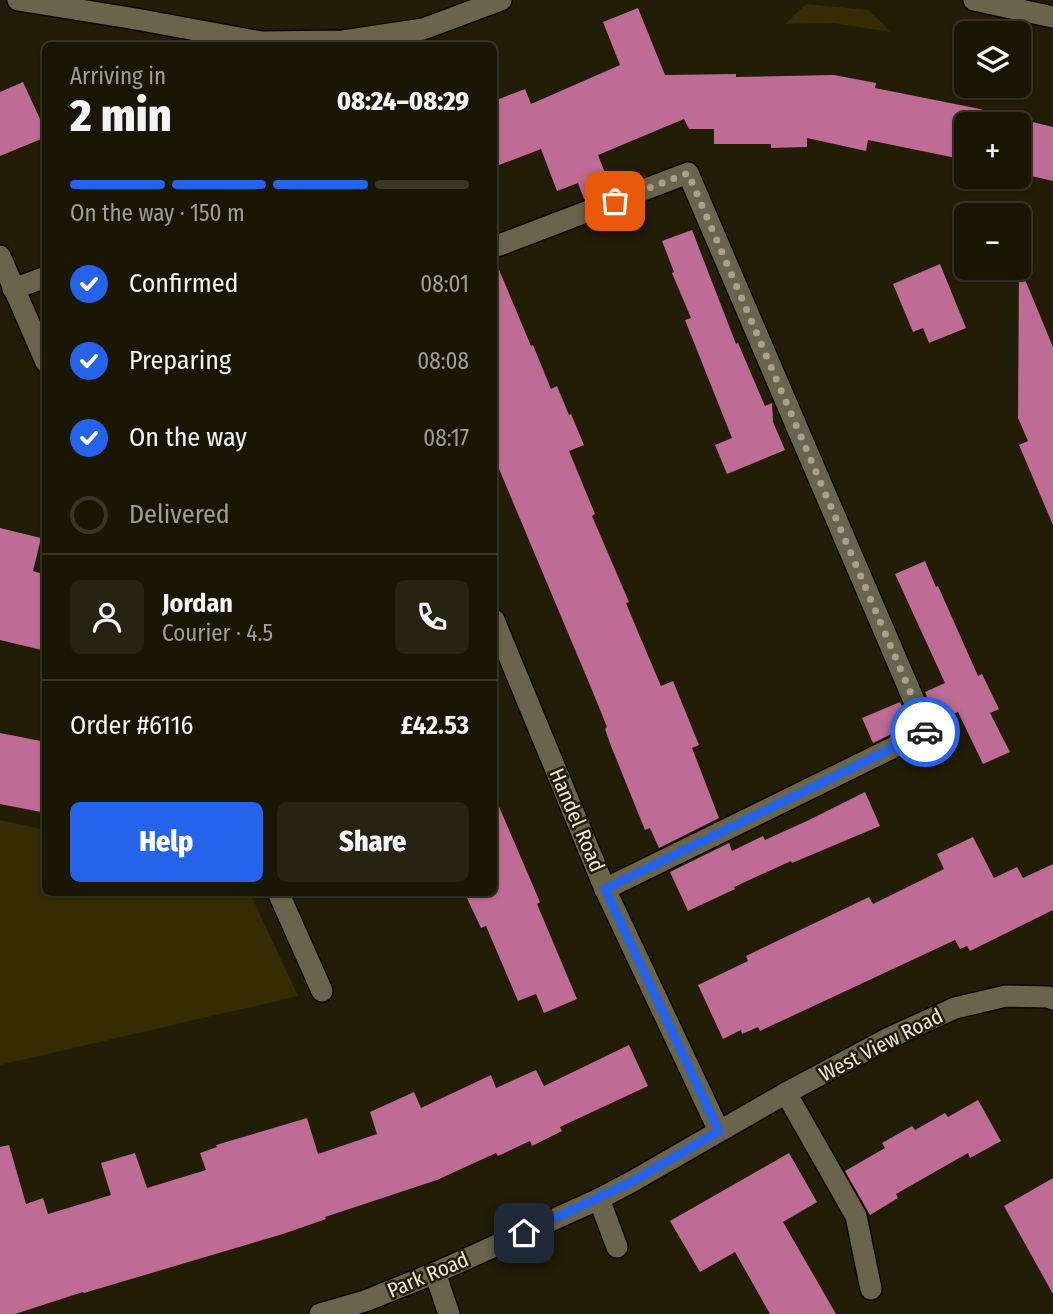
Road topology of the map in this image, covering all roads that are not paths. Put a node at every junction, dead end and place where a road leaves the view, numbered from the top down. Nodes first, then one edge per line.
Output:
1 (18, 0) edge
2 (126, 0) edge
3 (501, 0) edge
4 (974, 0) edge
5 (1053, 17) edge
6 (136, 19) junction
7 (252, 42) edge
8 (316, 42) edge
9 (497, 246) edge
10 (0, 256) edge
11 (42, 278) edge
12 (13, 289) junction
13 (42, 353) edge
14 (497, 627) edge
15 (605, 889) junction
16 (280, 896) edge
17 (322, 991) dead end
18 (1053, 999) edge
19 (786, 1093) junction
20 (719, 1131) junction
21 (599, 1199) junction
22 (617, 1247) dead end
23 (435, 1273) junction
24 (871, 1289) dead end
25 (320, 1314) edge
26 (449, 1314) edge

1 - 6 street
2 - 6 street
3 - 8 street
4 - 5 street
6 - 7 street
9 - 15 street
10 - 12 street
11 - 12 street
12 - 13 street
14 - 15 street, Handel Road
15 - 20 street, Handel Road
16 - 17 street
18 - 19 street, West View Road
19 - 20 street, West View Road
19 - 24 street
20 - 21 street, Park Road
21 - 22 street
21 - 23 street, Park Road
23 - 25 street, Park Road
23 - 26 street

